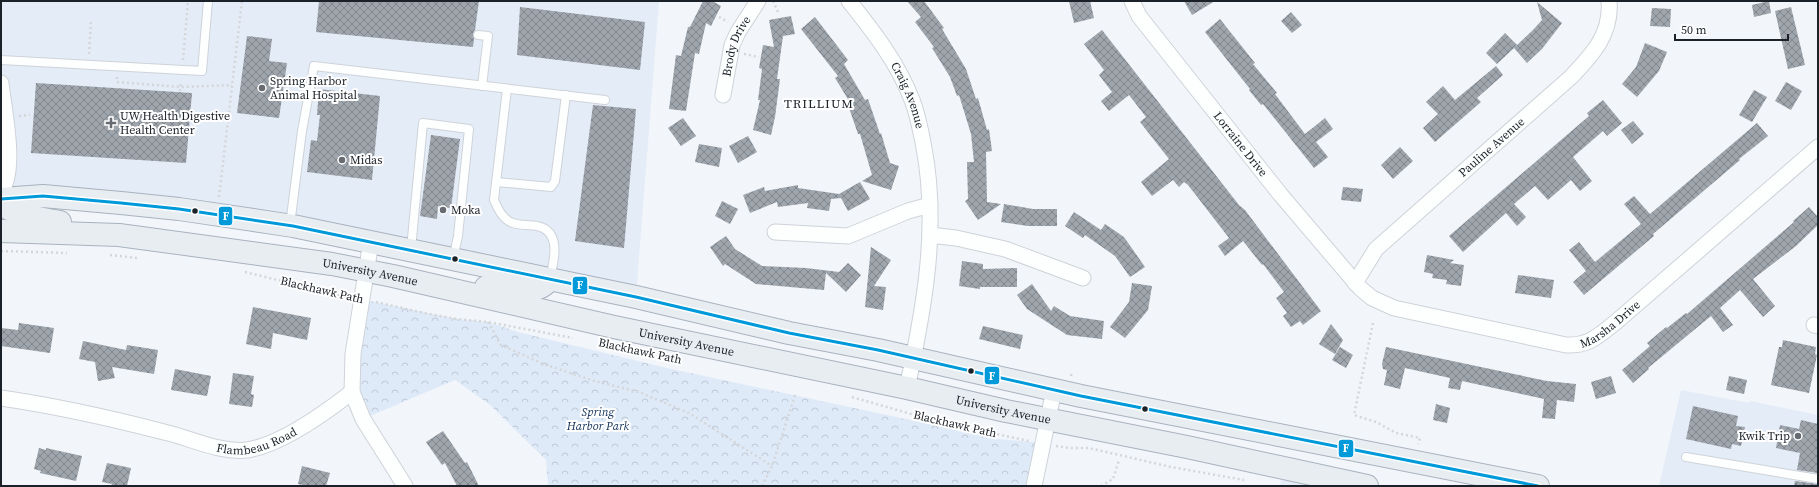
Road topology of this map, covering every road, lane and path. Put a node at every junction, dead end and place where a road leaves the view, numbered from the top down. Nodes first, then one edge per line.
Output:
1 (188, 1) edge
2 (208, 1) edge
3 (242, 1) edge
4 (758, 1) edge
5 (773, 1) edge
6 (848, 1) edge
7 (1132, 1) edge
8 (1609, 1) edge
9 (779, 14) dead end
10 (719, 17) dead end
11 (91, 20) dead end
12 (729, 22) dead end
13 (478, 35) dead end
14 (742, 54) dead end
15 (759, 57) dead end
16 (1, 60) edge
17 (88, 65) junction
18 (118, 67) junction
19 (182, 70) junction
20 (1, 83) edge
21 (232, 85) junction
22 (482, 86) junction
23 (181, 87) junction
24 (508, 89) junction
25 (180, 91) dead end
26 (566, 95) junction
27 (723, 95) dead end
28 (605, 100) dead end
29 (30, 115) dead end
30 (18, 116) dead end
31 (1818, 147) edge
32 (496, 182) junction
33 (1, 192) edge
34 (1, 199) edge
35 (1, 203) edge
36 (930, 204) junction
37 (214, 214) junction
38 (290, 226) junction
39 (1, 231) edge
40 (775, 232) dead end
41 (930, 235) junction
42 (118, 236) junction
43 (371, 242) junction
44 (191, 244) junction
45 (1, 251) edge
46 (411, 251) junction
47 (71, 253) dead end
48 (102, 254) dead end
49 (140, 258) dead end
50 (453, 259) junction
51 (365, 270) junction
52 (239, 271) dead end
53 (1083, 278) dead end
54 (549, 280) junction
55 (1356, 283) junction
56 (431, 286) junction
57 (360, 299) junction
58 (488, 322) junction
59 (1373, 323) dead end
60 (579, 339) dead end
61 (914, 358) junction
62 (907, 388) junction
63 (1054, 390) junction
64 (352, 392) junction
65 (795, 395) dead end
66 (851, 397) dead end
67 (1, 398) edge
68 (1048, 420) junction
69 (1043, 444) junction
70 (1418, 444) dead end
71 (1686, 457) dead end
72 (1119, 460) dead end
73 (772, 466) junction
74 (1818, 479) edge
75 (1251, 481) dead end
76 (405, 486) edge
77 (762, 486) edge
78 (1034, 486) edge
79 (1101, 486) edge
80 (1367, 486) edge
81 (1538, 486) edge

1 - 19 path
2 - 19 lane
3 - 21 path
4 - 27 street, Brody Drive
5 - 9 path
6 - 36 street, Craig Avenue
7 - 55 street, Lorraine Drive
8 - 55 street, Pauline Avenue
10 - 12 path
11 - 17 path
13 - 22 lane
14 - 15 path
16 - 17 lane
17 - 18 lane
18 - 19 lane
18 - 23 path
19 - 23 path
20 - 33 street
21 - 23 path
21 - 37 path
22 - 24 lane
22 - 38 lane
23 - 25 path
24 - 26 lane
24 - 32 lane
26 - 28 lane
26 - 32 lane
29 - 30 path
31 - 55 street, Marsha Drive
32 - 54 lane
34 - 37 main road
35 - 42 main road
36 - 40 street
36 - 41 street, Craig Avenue
37 - 38 main road
38 - 43 main road
38 - 44 main road
39 - 42 main road, University Avenue
41 - 53 street
41 - 61 street, Craig Avenue
42 - 44 main road, University Avenue
43 - 46 main road
43 - 51 street
44 - 51 main road, University Avenue
45 - 47 path
46 - 50 main road
46 - 50 lane
48 - 49 path
50 - 54 main road
51 - 56 main road, University Avenue
51 - 57 street
52 - 57 path, Blackhawk Path
54 - 56 main road
54 - 61 main road
56 - 62 main road, University Avenue
57 - 58 path, Blackhawk Path
57 - 64 street
58 - 60 path, Blackhawk Path
58 - 73 path
59 - 70 path
61 - 62 street, Craig Avenue
61 - 63 main road
62 - 68 main road, University Avenue
63 - 68 street
63 - 81 main road
64 - 67 street, Flambeau Road
64 - 76 street
65 - 73 path
66 - 69 path, Blackhawk Path
68 - 69 street
68 - 80 main road, University Avenue
69 - 75 path, Blackhawk Path
69 - 78 street
71 - 74 lane
72 - 79 path
73 - 77 path

